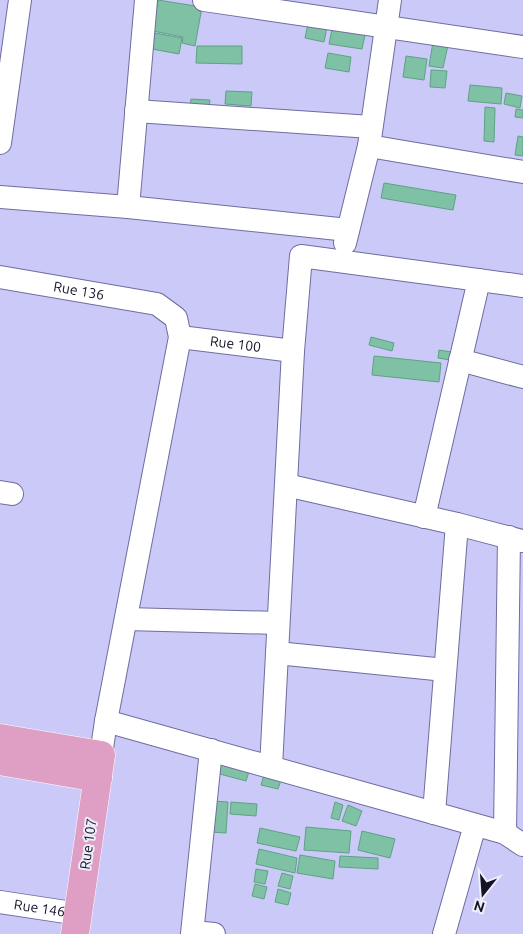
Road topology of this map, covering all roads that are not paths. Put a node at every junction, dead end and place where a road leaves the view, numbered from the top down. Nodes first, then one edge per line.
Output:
1 (20, 0) edge
2 (146, 0) edge
3 (204, 0) edge
4 (390, 0) edge
5 (386, 27) junction
6 (523, 47) edge
7 (136, 111) junction
8 (370, 136) junction
9 (0, 143) edge
10 (523, 172) edge
11 (0, 197) edge
12 (128, 207) junction
13 (348, 230) junction
14 (341, 261) junction
15 (0, 277) edge
16 (479, 280) junction
17 (523, 286) edge
18 (180, 337) junction
19 (293, 352) junction
20 (460, 360) junction
21 (523, 376) edge
22 (286, 485) junction
23 (424, 517) junction
24 (457, 524) junction
25 (516, 539) edge
26 (126, 619) junction
27 (278, 623) junction
28 (276, 652) junction
29 (445, 670) junction
30 (106, 721) junction
31 (0, 738) edge
32 (210, 750) junction
33 (0, 761) edge
34 (99, 766) junction
35 (271, 767) junction
36 (434, 813) junction
37 (475, 825) junction
38 (517, 837) edge
39 (0, 902) edge
40 (77, 924) edge
41 (200, 933) edge
42 (444, 934) edge

1 - 9 street
2 - 7 street
3 - 5 street
4 - 5 street
5 - 6 street
5 - 8 street
7 - 8 street
7 - 12 street
8 - 10 street
8 - 13 street
11 - 12 street
12 - 13 street
13 - 14 street
14 - 16 street
14 - 19 street
15 - 18 street, Rue 136
16 - 17 street
16 - 20 street
18 - 19 street, Rue 100
18 - 26 street
19 - 22 street
20 - 21 street
20 - 23 street
22 - 23 street
22 - 27 street
23 - 24 street
24 - 25 street
24 - 29 street
25 - 38 street
26 - 27 street
26 - 30 street
27 - 28 street
28 - 29 street
28 - 35 street
29 - 36 street
30 - 32 street
30 - 34 street
31 - 34 main road
32 - 35 street
32 - 41 street
33 - 34 main road
34 - 40 main road, Rue 107
35 - 36 street
36 - 37 street
37 - 38 street
37 - 42 street
39 - 40 street, Rue 146

